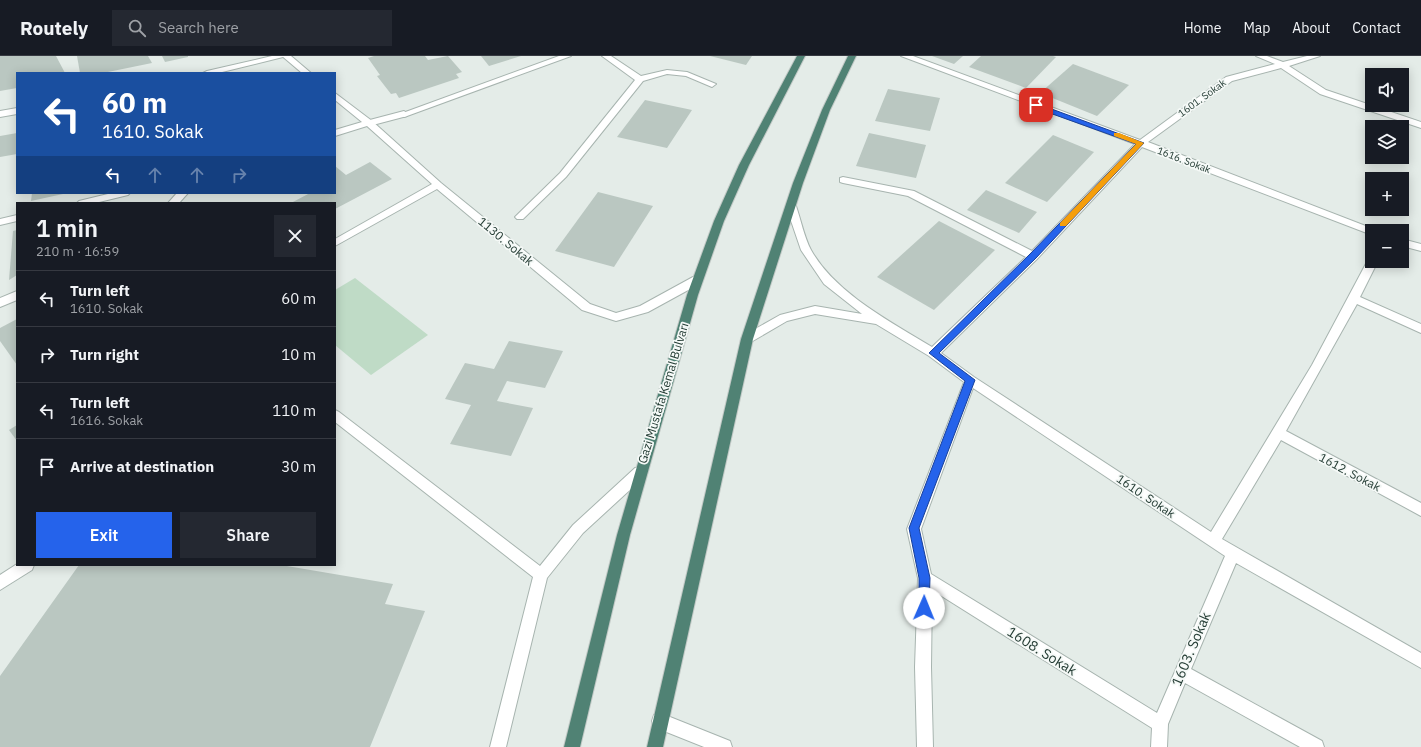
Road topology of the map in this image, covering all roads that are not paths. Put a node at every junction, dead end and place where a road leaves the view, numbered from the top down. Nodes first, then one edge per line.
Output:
1 (283, 56) edge
2 (286, 56) edge
3 (567, 56) edge
4 (606, 56) edge
5 (801, 56) edge
6 (852, 56) edge
7 (905, 56) edge
8 (1260, 56) edge
9 (1316, 56) edge
10 (272, 57) edge
11 (1281, 64) junction
12 (211, 72) edge
13 (306, 72) edge
14 (640, 79) junction
15 (712, 84) dead end
16 (336, 97) edge
17 (16, 111) edge
18 (0, 114) edge
19 (369, 123) junction
20 (1421, 125) edge
21 (336, 133) edge
22 (1141, 143) junction
23 (842, 180) dead end
24 (438, 185) junction
25 (121, 194) edge
26 (182, 194) edge
27 (86, 202) edge
28 (174, 202) edge
29 (791, 206) junction
30 (520, 217) dead end
31 (16, 218) edge
32 (0, 222) edge
33 (1365, 229) edge
34 (336, 242) edge
35 (1409, 244) edge
36 (1421, 248) edge
37 (1033, 256) junction
38 (1370, 268) edge
39 (697, 280) junction
40 (16, 295) edge
41 (1355, 299) junction
42 (0, 303) edge
43 (878, 320) junction
44 (1421, 329) edge
45 (747, 339) junction
46 (933, 353) junction
47 (970, 380) junction
48 (336, 416) edge
49 (1278, 433) junction
50 (640, 472) junction
51 (1421, 510) edge
52 (1213, 541) junction
53 (1233, 554) junction
54 (26, 566) edge
55 (540, 575) junction
56 (925, 578) junction
57 (0, 583) edge
58 (1421, 661) edge
59 (1181, 672) junction
60 (660, 721) junction
61 (1160, 724) junction
62 (498, 747) edge
63 (572, 747) edge
64 (656, 747) edge
65 (724, 747) edge
66 (926, 747) edge
67 (1159, 747) edge
68 (1316, 747) edge

1 - 10 street
2 - 13 street
3 - 19 street
4 - 14 street
5 - 39 highway, Gazi Mustafa Kemal Bulvarı
6 - 29 highway
7 - 22 street, 1616. Sokak
8 - 11 street
9 - 11 street, 1601. Sokak
10 - 12 street
11 - 20 street
11 - 22 street, 1601. Sokak
14 - 15 street
14 - 30 street
16 - 19 street, 1130. Sokak
17 - 18 street
19 - 21 street
19 - 24 street, 1130. Sokak
22 - 33 street, 1616. Sokak
22 - 37 street, 1601. Sokak
23 - 37 street
24 - 34 street
24 - 39 street, 1130. Sokak
25 - 27 street
26 - 28 street
29 - 43 street
29 - 45 highway
31 - 32 street
35 - 36 street
37 - 46 street, 1601. Sokak
38 - 41 street
39 - 50 highway, Gazi Mustafa Kemal Bulvarı
40 - 42 street
41 - 44 street
41 - 49 street
43 - 45 street
43 - 46 street, 1610. Sokak
45 - 60 highway
46 - 47 street, 1610. Sokak
47 - 52 street, 1610. Sokak
47 - 56 street
48 - 55 street
49 - 51 street, 1612. Sokak
49 - 52 street
50 - 55 street
50 - 63 highway, Gazi Mustafa Kemal Bulvarı
52 - 53 street, 1610. Sokak
53 - 58 street, 1610. Sokak
53 - 59 street, 1603. Sokak
54 - 57 street
55 - 62 street
56 - 61 street, 1608. Sokak
56 - 66 street
59 - 61 street, 1603. Sokak
59 - 68 street
60 - 64 highway
60 - 65 street
61 - 67 street, 1603. Sokak

